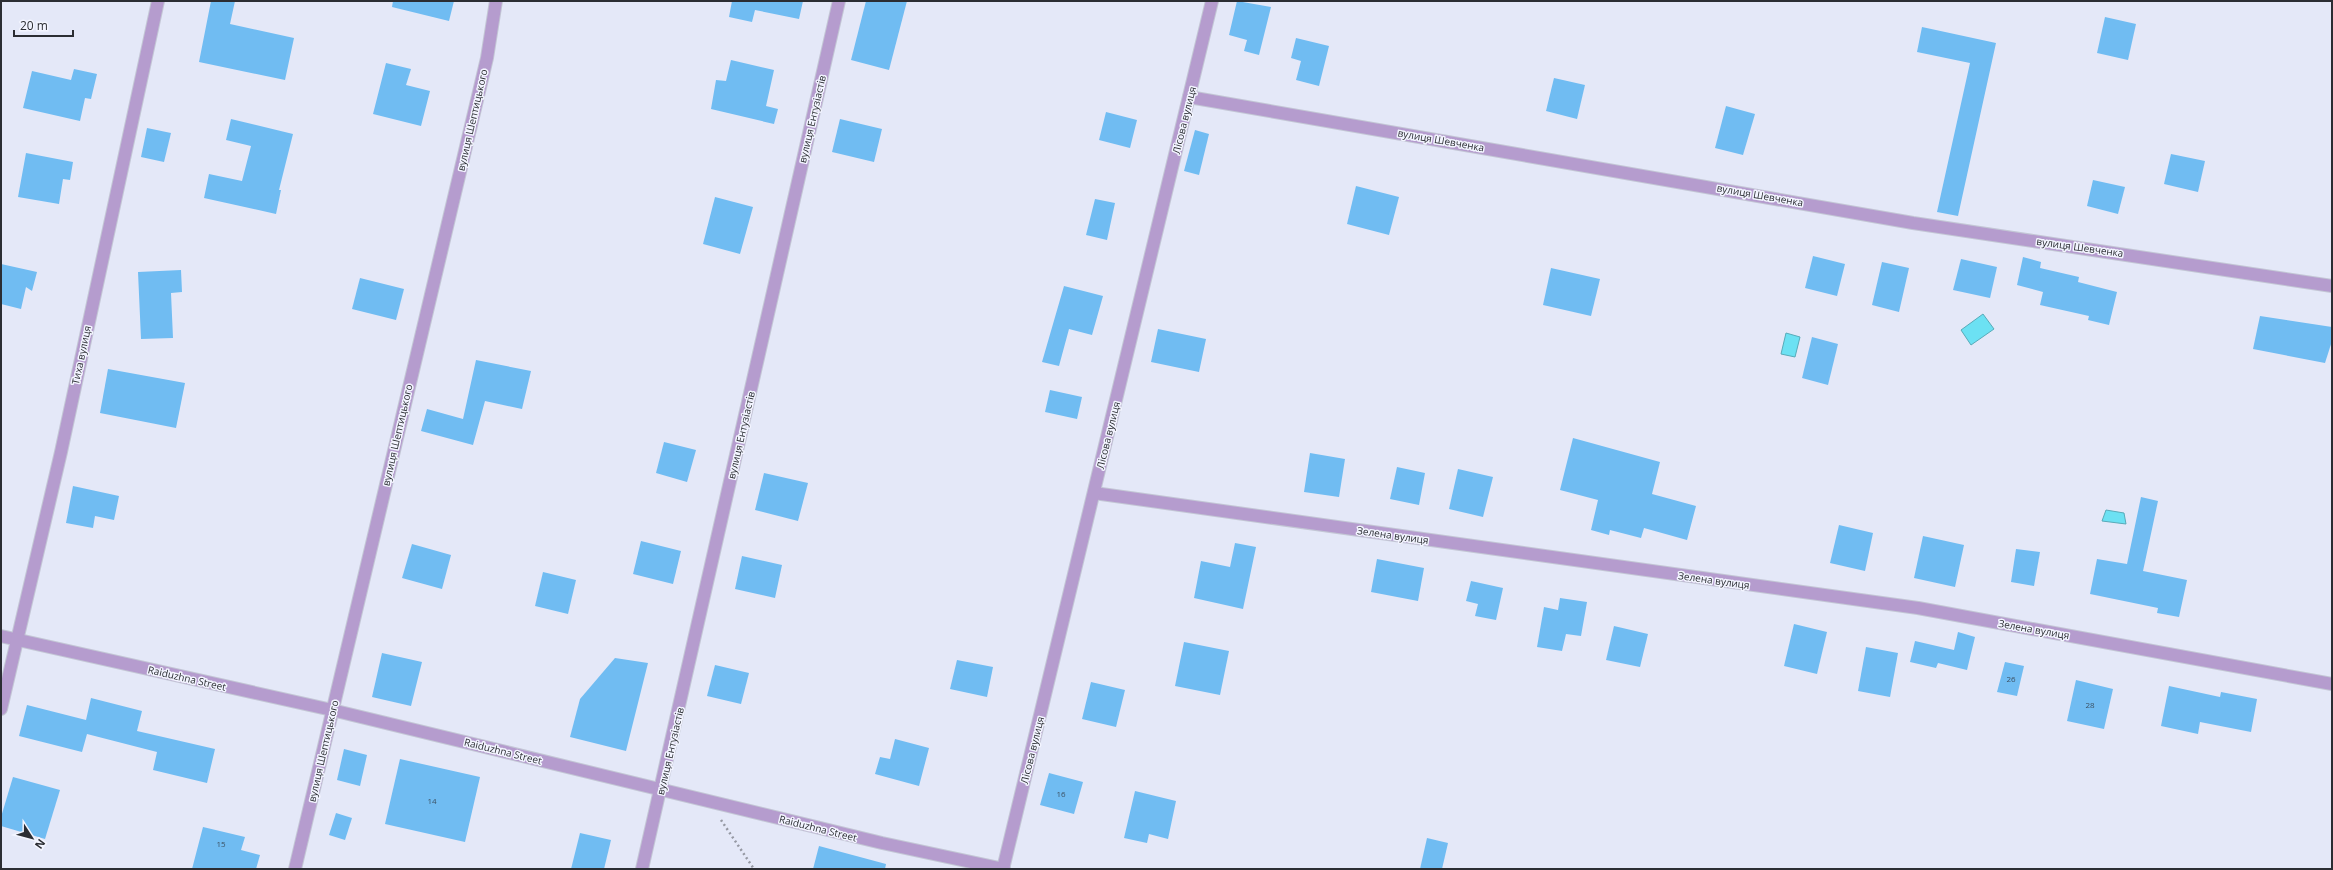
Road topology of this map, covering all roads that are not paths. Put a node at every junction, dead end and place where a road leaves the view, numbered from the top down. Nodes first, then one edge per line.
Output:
1 (158, 1) edge
2 (496, 1) edge
3 (839, 1) edge
4 (1212, 1) edge
5 (1189, 97) junction
6 (2332, 286) edge
7 (1094, 493) junction
8 (1, 636) edge
9 (16, 640) junction
10 (2332, 684) edge
11 (1, 709) edge
12 (332, 710) junction
13 (661, 790) junction
14 (295, 869) edge
15 (642, 869) edge
16 (1004, 869) edge

1 - 9 street, Тиха вулиця
2 - 12 street, вулиця Шептицького
3 - 13 street, вулиця Ентузіастів
4 - 5 street, Лісова вулиця
5 - 6 street, вулиця Шевченка
5 - 7 street, Лісова вулиця
7 - 10 street, Зелена вулиця
7 - 16 street, Лісова вулиця
8 - 9 street, Raiduzhna Street
9 - 11 street, Тиха вулиця
9 - 12 street, Raiduzhna Street
12 - 13 street, Raiduzhna Street
12 - 14 street, вулиця Шептицького
13 - 15 street, вулиця Ентузіастів
13 - 16 street, Raiduzhna Street

